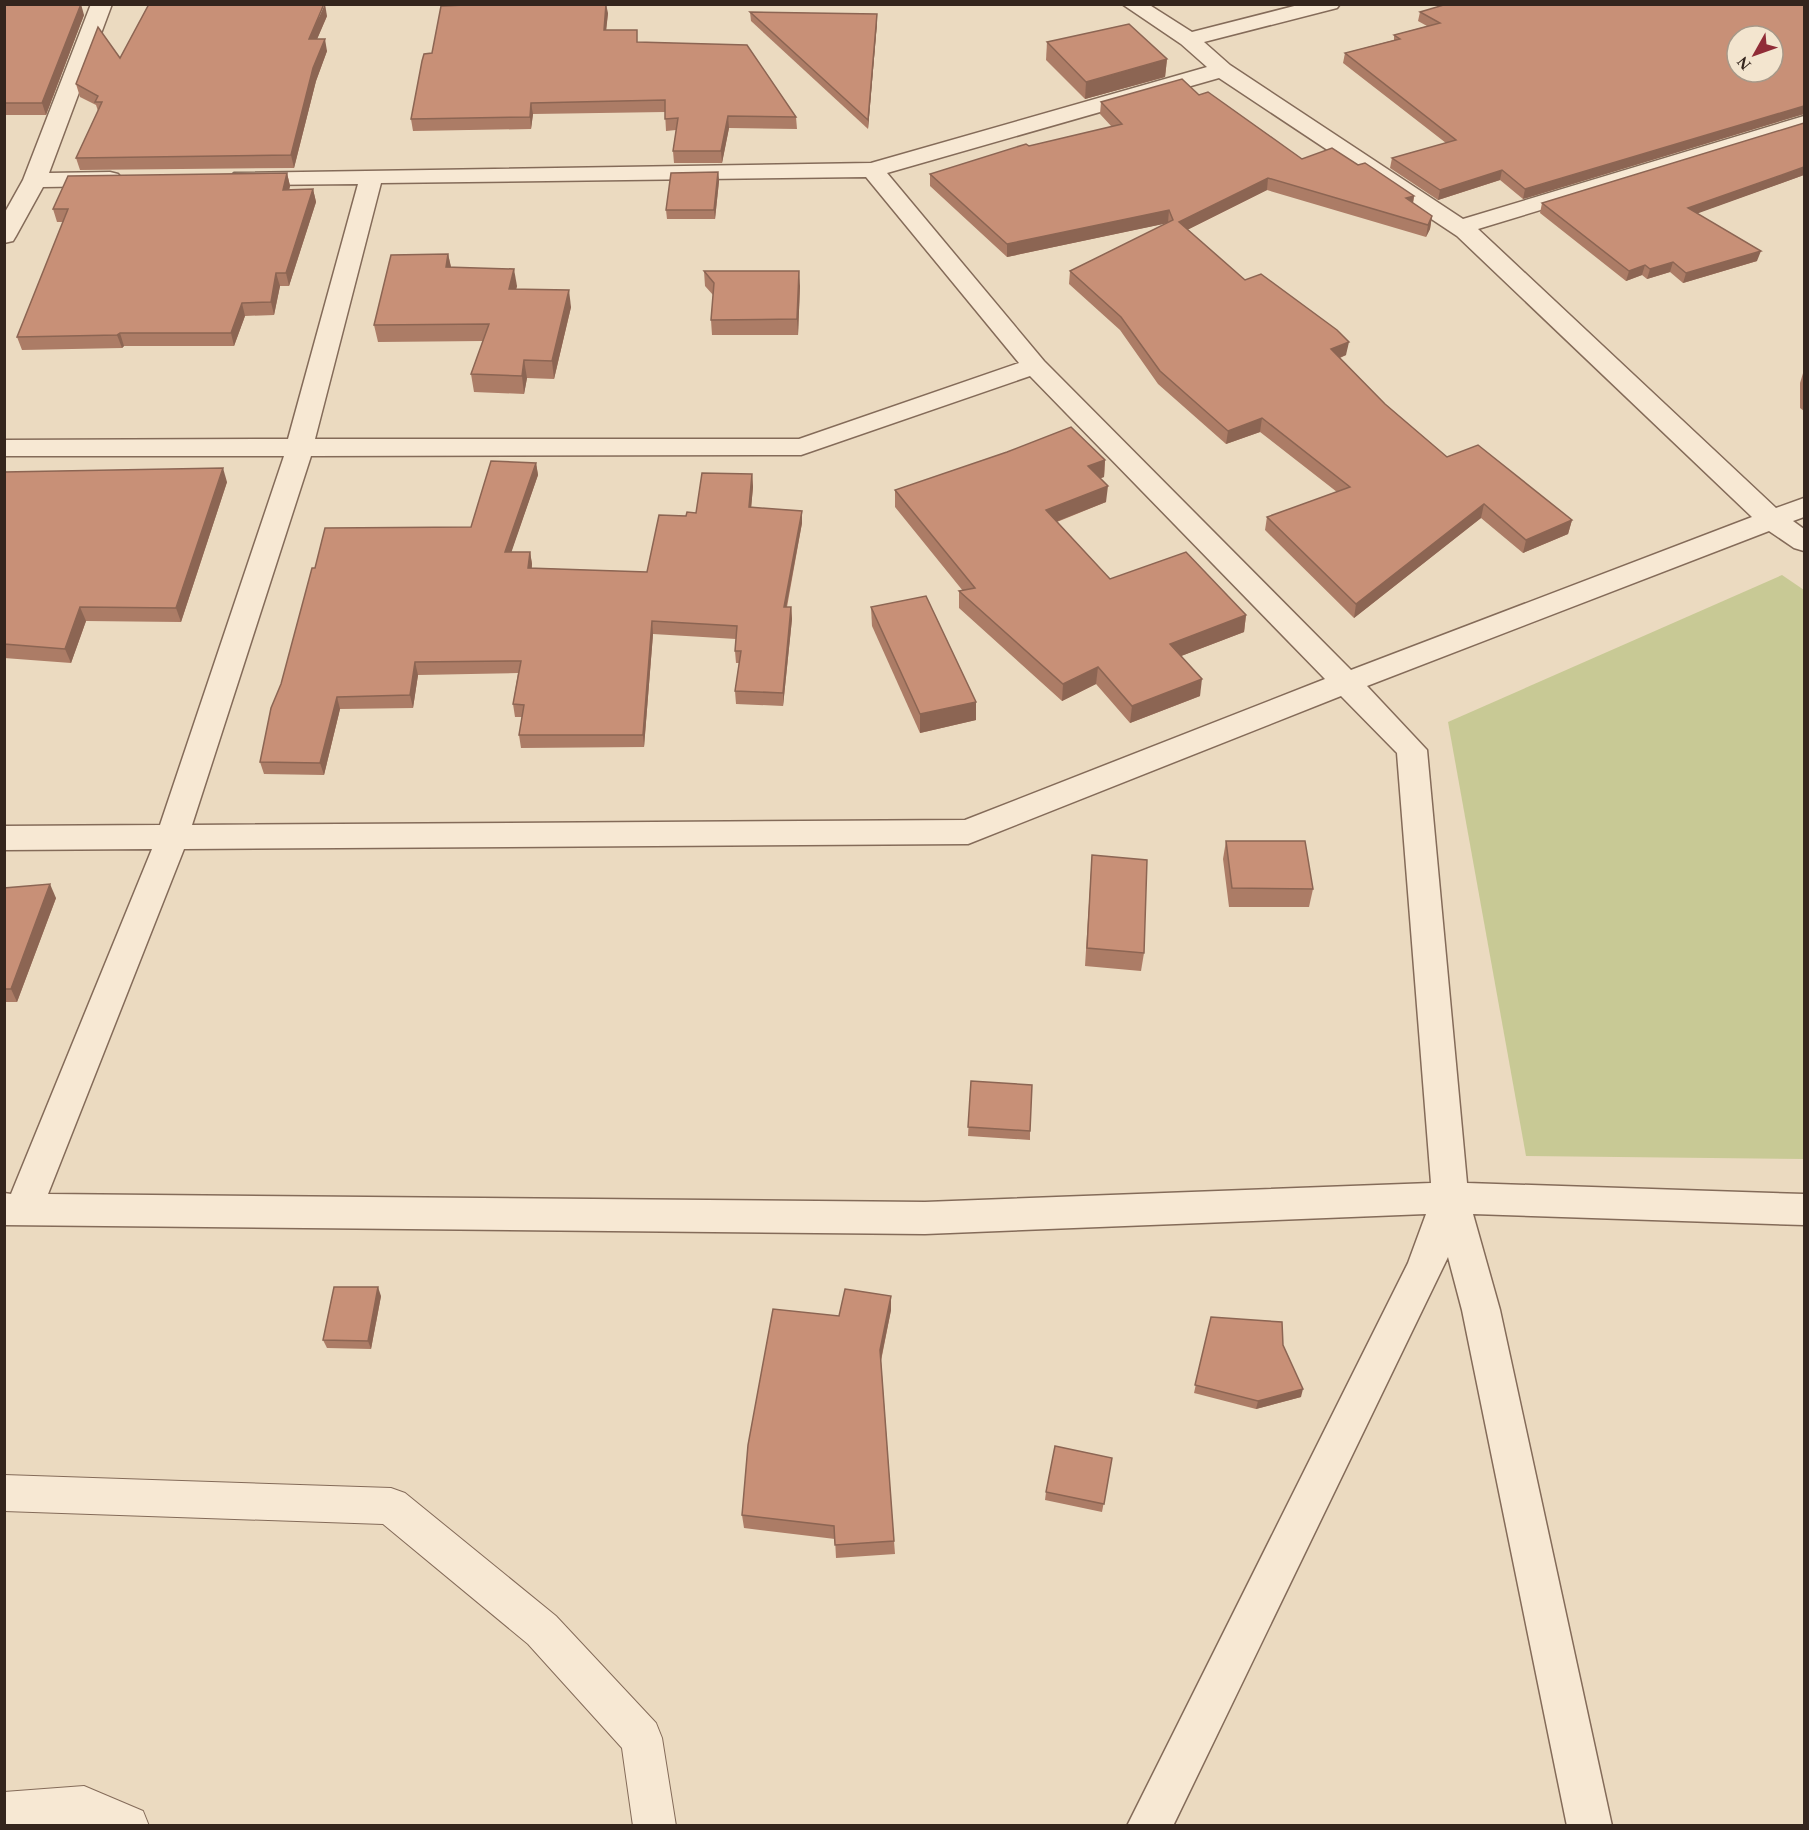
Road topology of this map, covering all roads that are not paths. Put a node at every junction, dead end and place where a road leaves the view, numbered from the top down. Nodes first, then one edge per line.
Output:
1 (102, 4) edge
2 (1132, 4) edge
3 (1330, 4) edge
4 (1189, 39) junction
5 (1222, 70) junction
6 (1804, 123) edge
7 (872, 170) junction
8 (215, 178) edge
9 (371, 178) junction
10 (131, 179) edge
11 (35, 180) junction
12 (1461, 227) junction
13 (4, 236) edge
14 (1035, 366) junction
15 (4, 448) edge
16 (299, 450) junction
17 (1804, 507) edge
18 (1771, 519) junction
19 (1804, 542) edge
20 (1345, 683) junction
21 (4, 837) edge
22 (172, 838) junction
23 (1450, 1198) junction
24 (14, 1209) edge
25 (1804, 1209) edge
26 (4, 1493) edge
27 (4, 1813) edge
28 (128, 1826) edge
29 (655, 1826) edge
30 (1149, 1826) edge
31 (1590, 1826) edge

1 - 11 street
2 - 4 street
3 - 4 street
4 - 5 street
5 - 7 street
5 - 12 street
6 - 12 street
7 - 9 street
7 - 14 street
8 - 9 street
9 - 16 street
10 - 11 street
11 - 13 street
12 - 18 street
14 - 16 street
14 - 20 street
15 - 16 street
16 - 22 street
17 - 18 street
18 - 19 street
18 - 20 street
20 - 22 street
20 - 23 street
21 - 22 street
22 - 24 street
23 - 24 street
23 - 25 street
23 - 30 street
23 - 31 street
26 - 29 lane
27 - 28 lane

